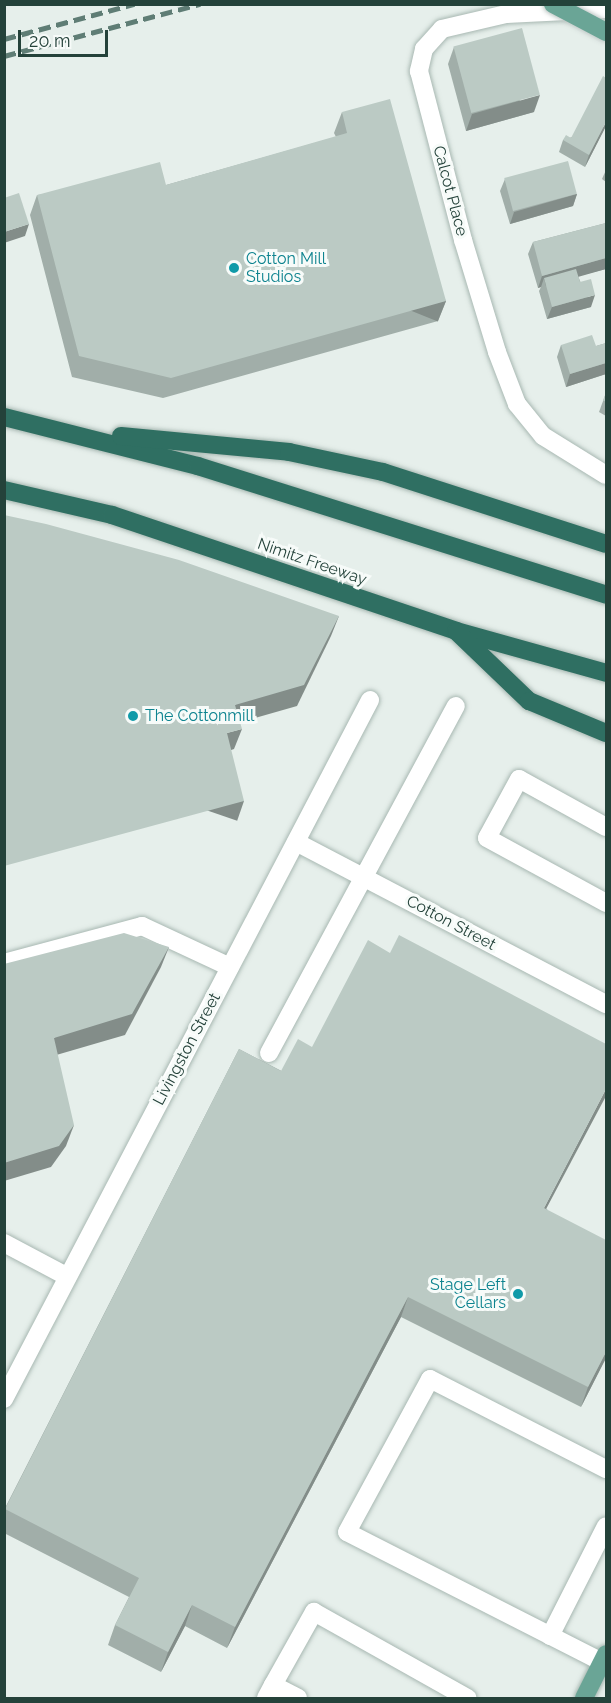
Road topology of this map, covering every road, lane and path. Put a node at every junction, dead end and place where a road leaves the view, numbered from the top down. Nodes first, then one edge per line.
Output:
1 (553, 4) edge
2 (606, 9) edge
3 (606, 32) edge
4 (4, 417) edge
5 (68, 431) junction
6 (606, 475) edge
7 (4, 490) edge
8 (606, 544) edge
9 (606, 595) edge
10 (456, 631) junction
11 (606, 673) edge
12 (370, 700) dead end
13 (456, 706) dead end
14 (606, 733) edge
15 (606, 827) edge
16 (296, 842) junction
17 (364, 877) junction
18 (606, 903) edge
19 (4, 963) edge
20 (230, 967) junction
21 (605, 999) edge
22 (268, 1053) dead end
23 (4, 1243) edge
24 (68, 1277) junction
25 (4, 1399) edge
26 (606, 1469) edge
27 (606, 1526) edge
28 (550, 1636) junction
29 (604, 1658) edge
30 (270, 1692) edge
31 (298, 1698) edge
32 (467, 1698) edge
33 (584, 1698) edge

1 - 3 main road, bridge
2 - 6 street, Calcot Place
4 - 5 highway
5 - 8 highway
5 - 9 highway
7 - 10 highway, Nimitz Freeway
10 - 11 highway, Nimitz Freeway
10 - 14 highway
12 - 16 street, Livingston Street
13 - 17 street
15 - 18 street
16 - 17 street, Cotton Street
16 - 20 street, Livingston Street
17 - 21 street, Cotton Street
17 - 22 street
19 - 20 street
20 - 24 street, Livingston Street
23 - 24 street
24 - 25 street, Livingston Street
26 - 28 street
27 - 28 street
28 - 29 street
29 - 33 main road
30 - 31 street
30 - 32 street

